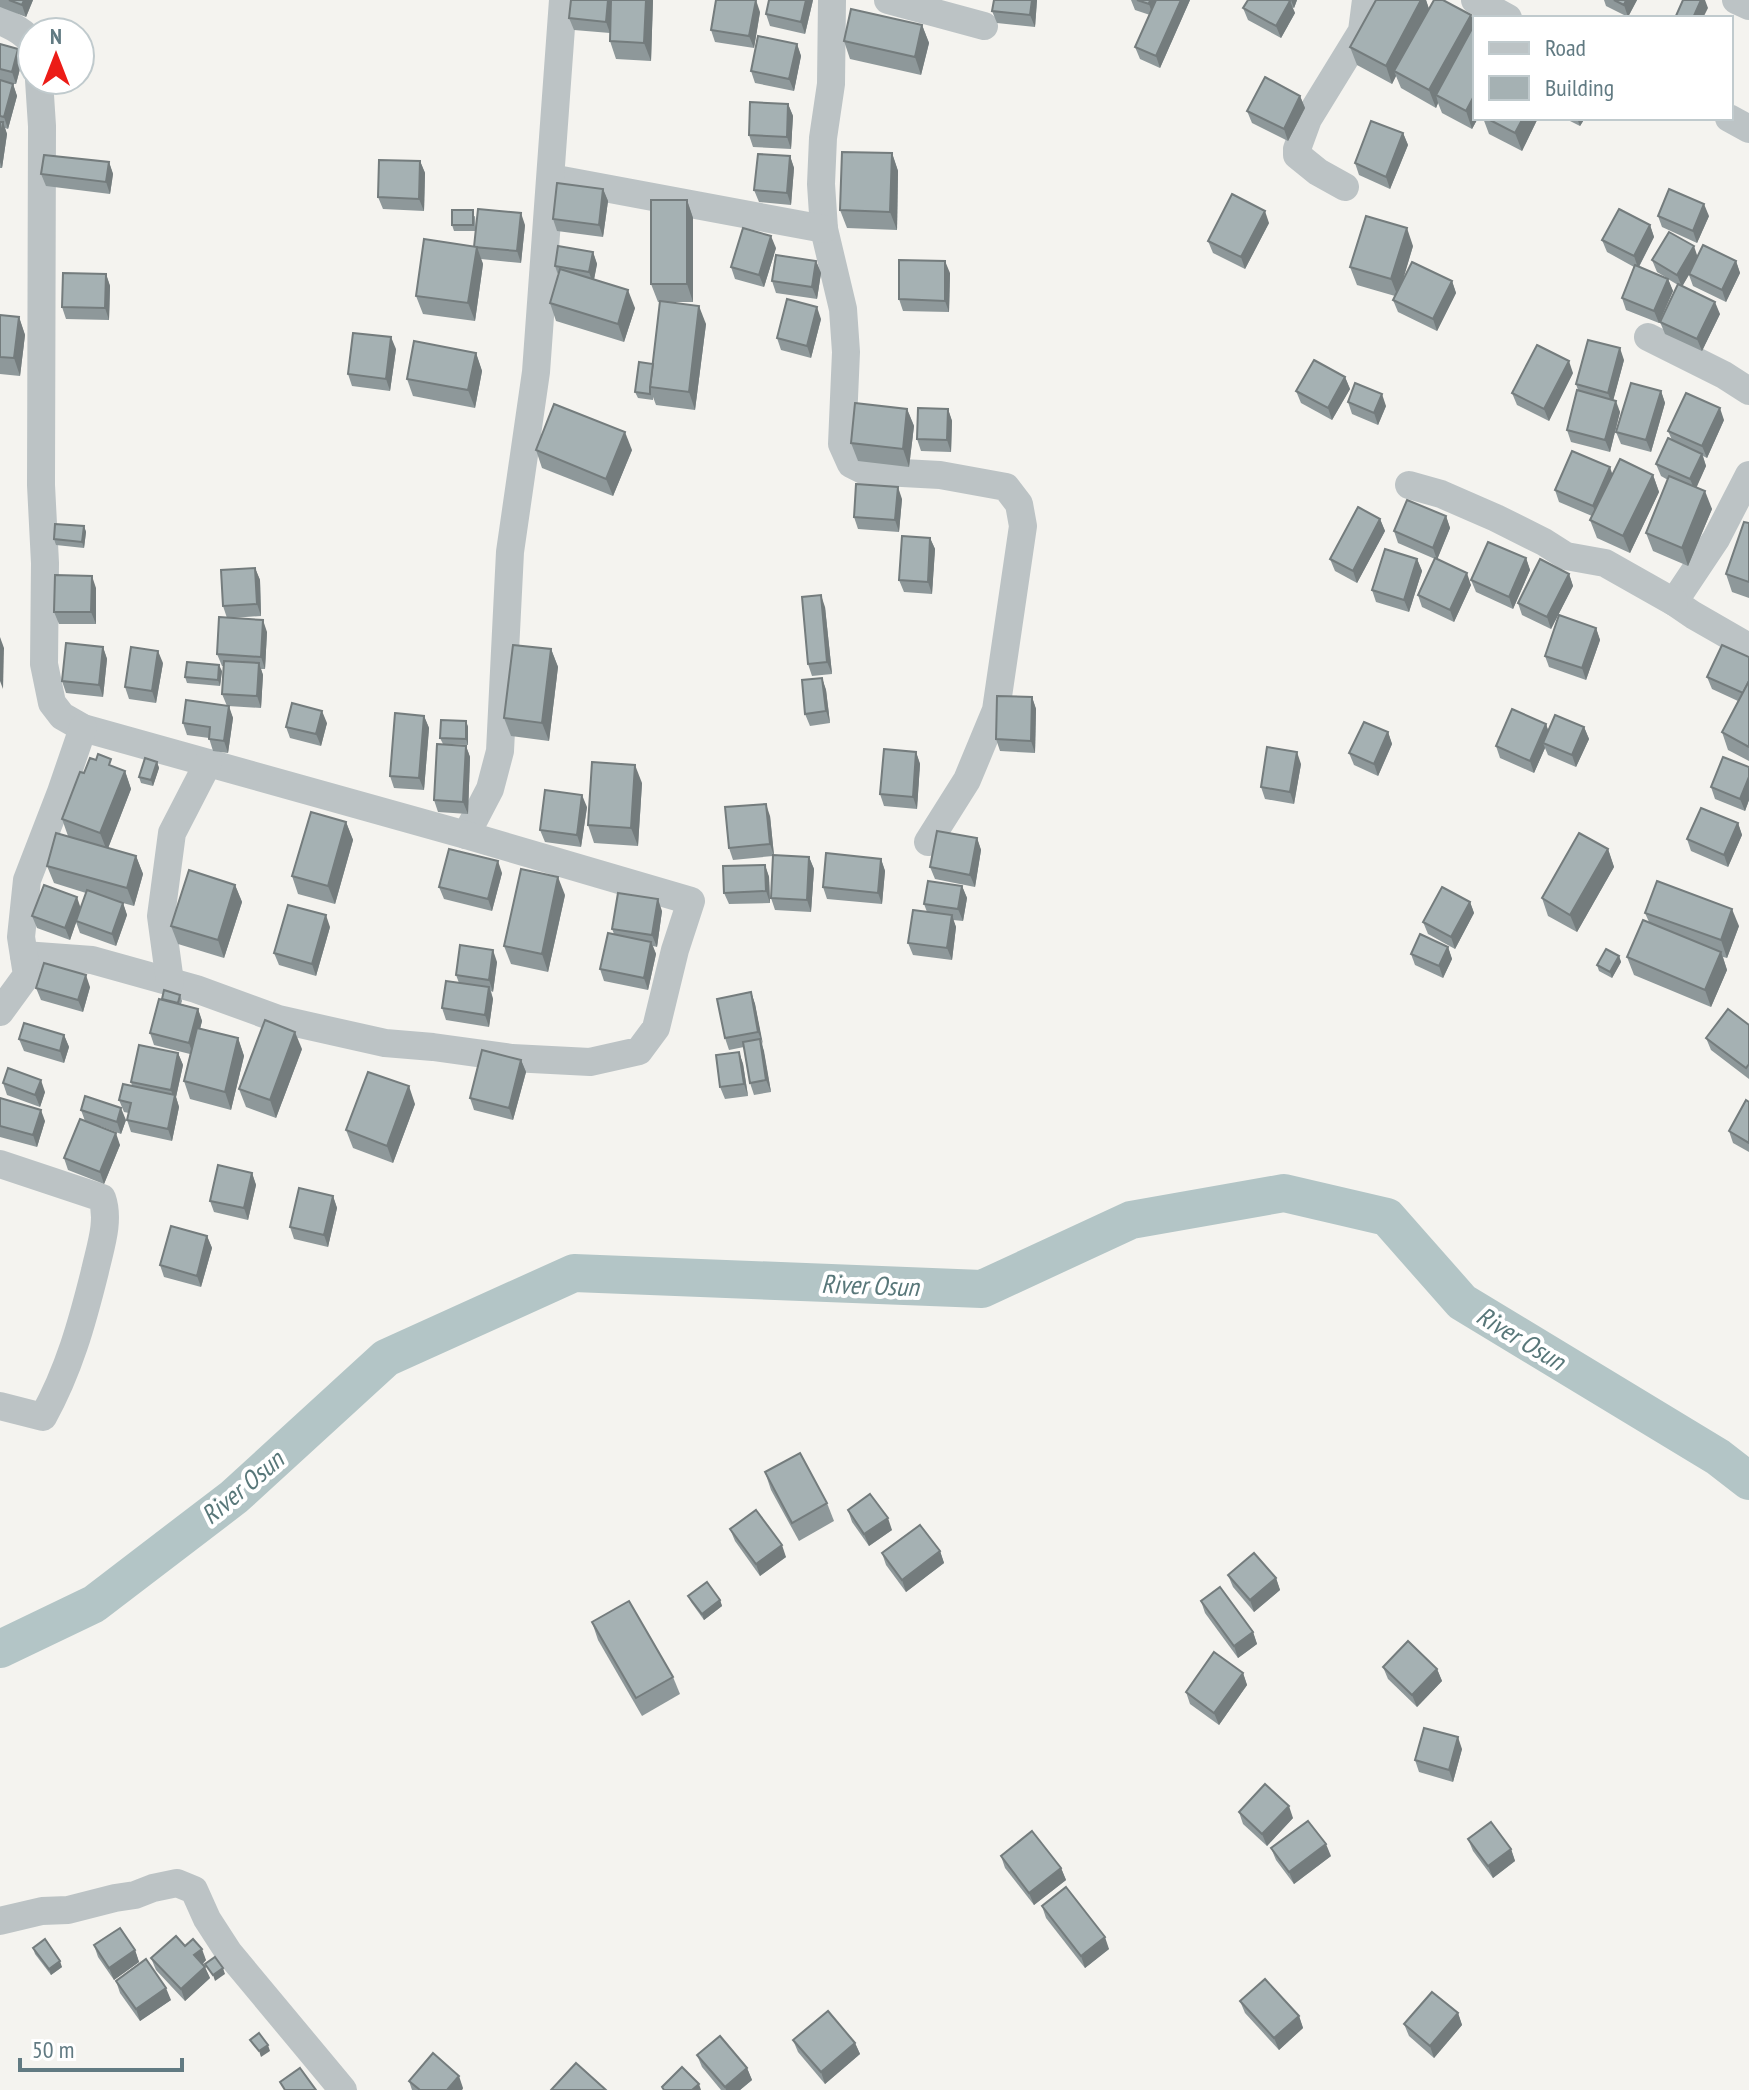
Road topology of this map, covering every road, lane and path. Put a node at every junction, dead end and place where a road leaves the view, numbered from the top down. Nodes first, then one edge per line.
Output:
1 (563, 0) edge
2 (832, 0) edge
3 (888, 0) edge
4 (1366, 0) edge
5 (1475, 0) edge
6 (1736, 0) edge
7 (1749, 6) edge
8 (1504, 16) edge
9 (984, 26) dead end
10 (40, 96) edge
11 (551, 178) junction
12 (1345, 187) dead end
13 (824, 229) junction
14 (1648, 337) dead end
15 (1745, 386) edge
16 (1749, 475) edge
17 (1409, 485) dead end
18 (1674, 602) junction
19 (1749, 647) edge
20 (83, 728) junction
21 (208, 763) junction
22 (466, 835) junction
23 (928, 842) dead end
24 (24, 955) junction
25 (170, 982) junction
26 (0, 1012) edge
27 (0, 1164) edge
28 (0, 1406) edge
29 (0, 1921) edge
30 (343, 2090) edge

1 - 11 street
2 - 13 street
3 - 9 street
4 - 12 street
5 - 8 street
6 - 7 street
10 - 20 street
11 - 13 street
11 - 22 street
13 - 23 street
14 - 15 street
16 - 18 street
17 - 18 street
18 - 19 street
20 - 21 street
20 - 24 street
21 - 22 street
21 - 25 street
22 - 25 street
24 - 25 street
24 - 26 street
27 - 28 street
29 - 30 street

